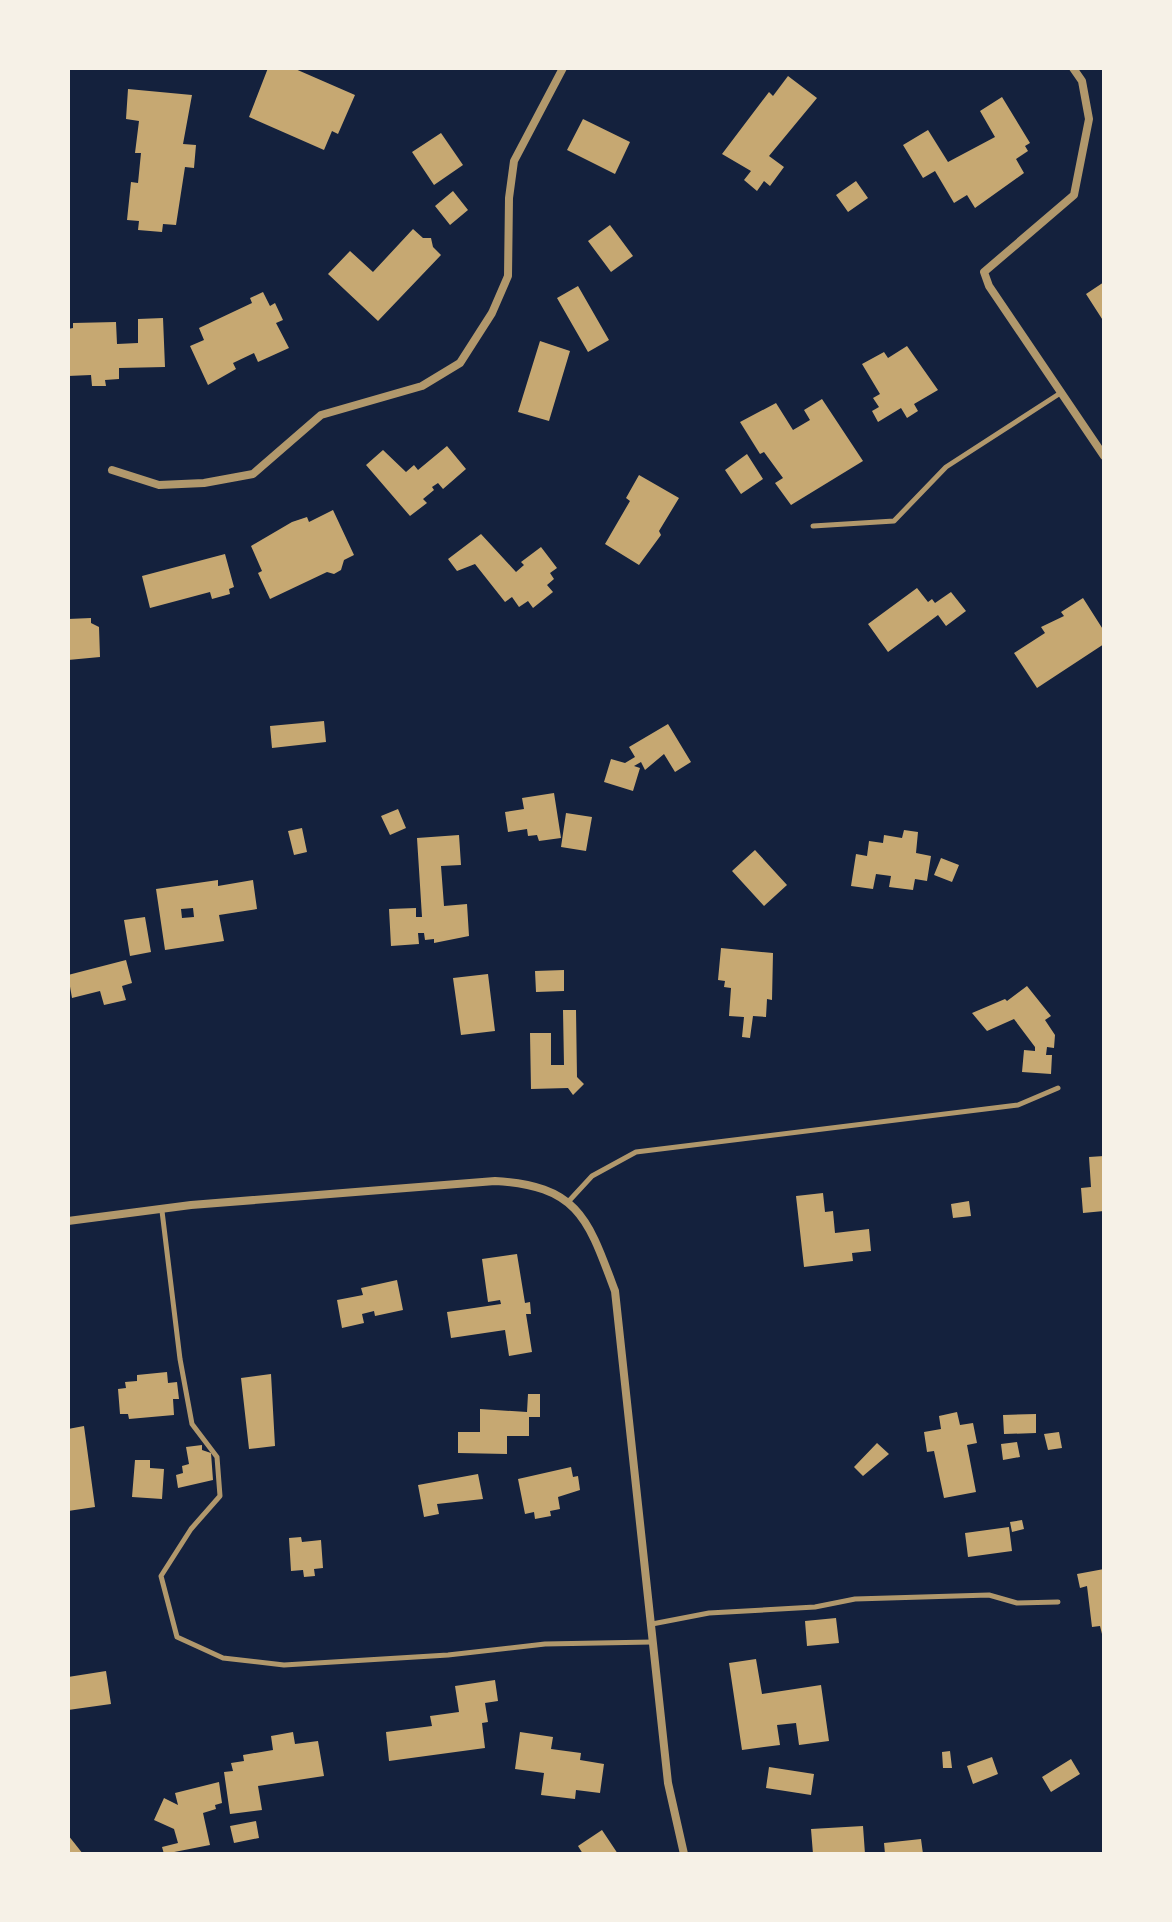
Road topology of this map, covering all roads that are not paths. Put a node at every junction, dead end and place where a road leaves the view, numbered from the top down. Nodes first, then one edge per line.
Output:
1 (563, 68) edge
2 (1073, 68) edge
3 (1063, 391) junction
4 (1104, 456) edge
5 (112, 470) dead end
6 (813, 526) dead end
7 (1058, 1088) dead end
8 (568, 1203) junction
9 (162, 1211) junction
10 (68, 1221) edge
11 (1058, 1602) dead end
12 (651, 1624) junction
13 (652, 1642) junction
14 (684, 1854) edge

1 - 5 street
2 - 3 street
3 - 4 street
3 - 6 lane
7 - 8 lane
8 - 9 street
8 - 12 street
9 - 10 street
9 - 13 lane
11 - 12 lane
12 - 13 street
13 - 14 street

